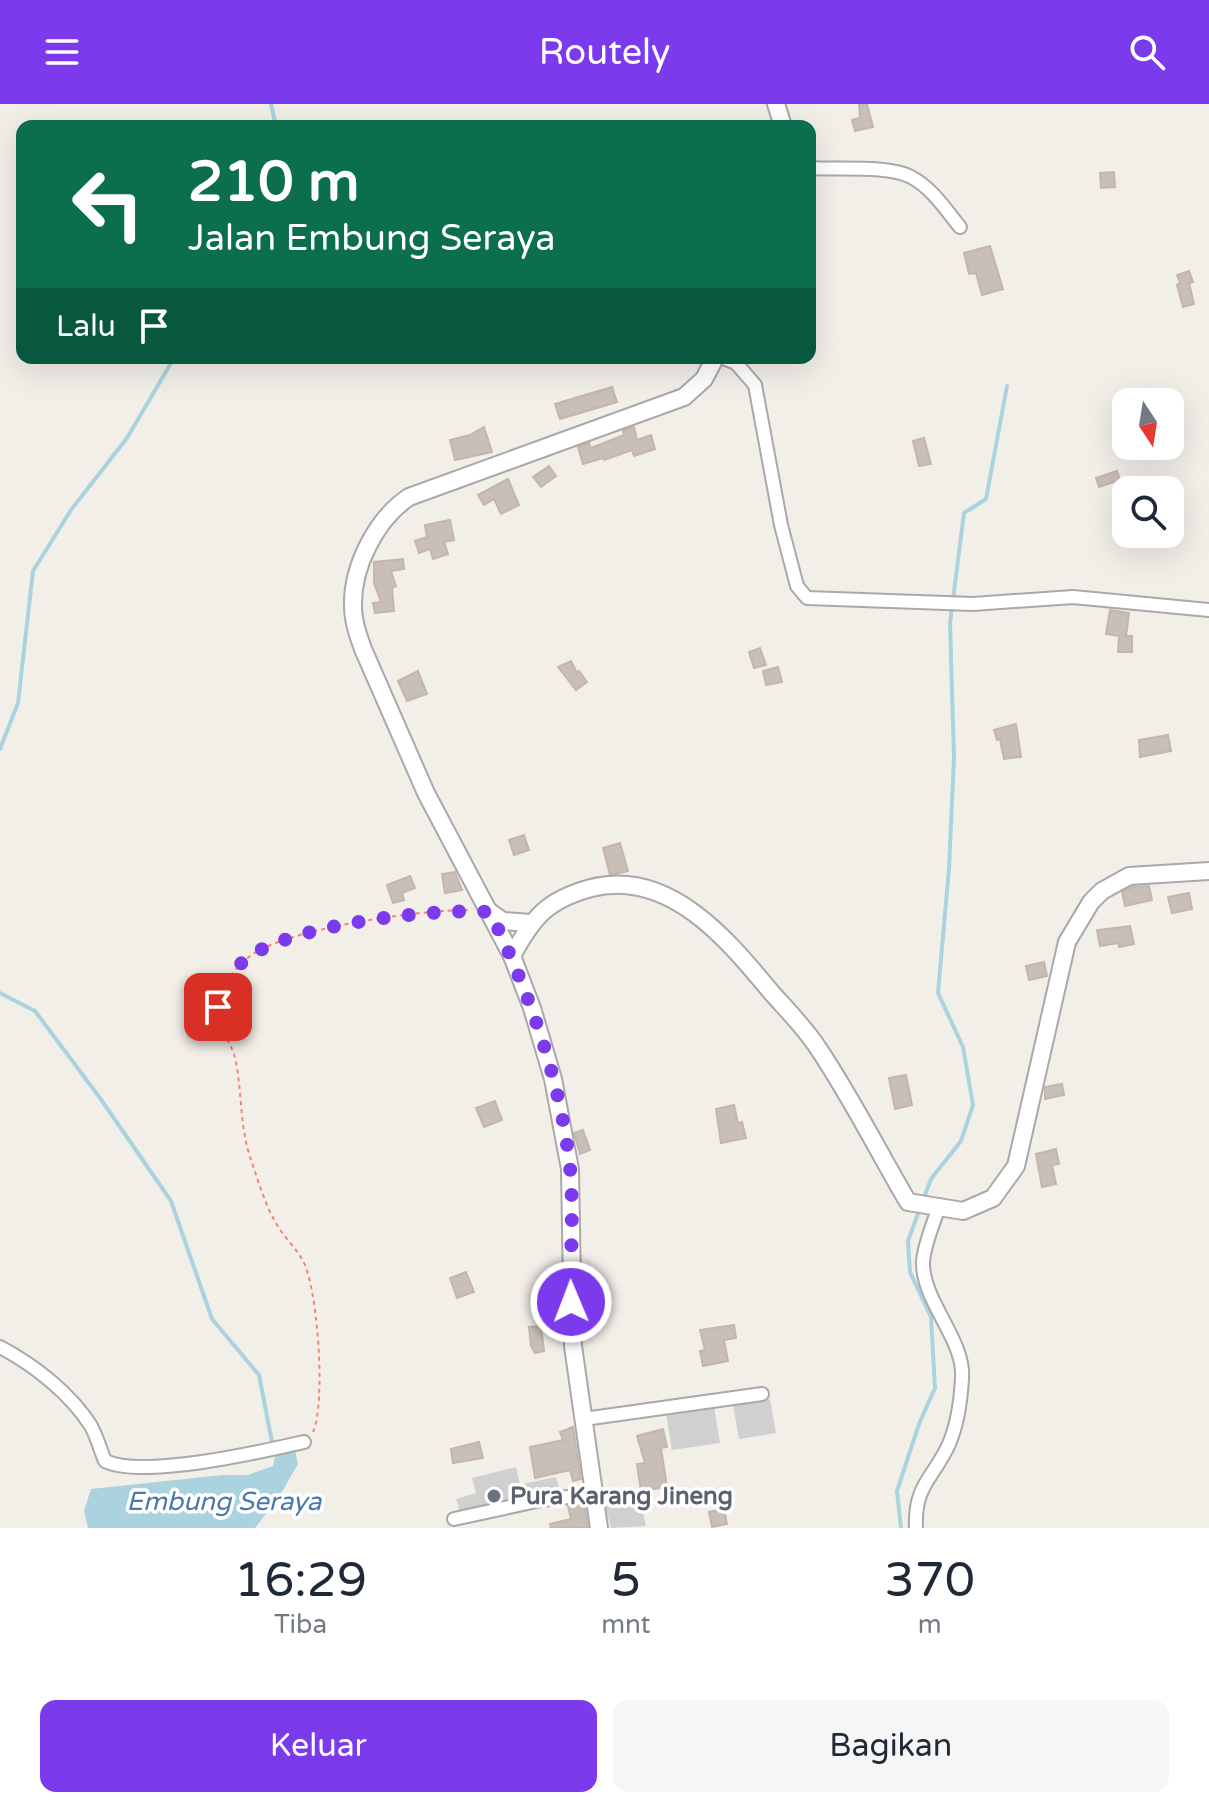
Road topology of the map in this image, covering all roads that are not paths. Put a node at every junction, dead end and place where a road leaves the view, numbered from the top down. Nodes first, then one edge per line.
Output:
1 (816, 168) edge
2 (960, 227) dead end
3 (712, 364) edge
4 (737, 364) edge
5 (1209, 610) edge
6 (1209, 871) edge
7 (490, 912) junction
8 (531, 923) junction
9 (512, 956) junction
10 (936, 1208) junction
11 (0, 1347) edge
12 (762, 1394) dead end
13 (584, 1419) junction
14 (304, 1442) road end
15 (595, 1494) junction
16 (454, 1519) dead end
17 (599, 1528) edge
18 (916, 1528) edge

1 - 2 street
3 - 7 street
4 - 5 street
6 - 10 street
7 - 8 street
7 - 9 street
8 - 9 street
8 - 10 street
9 - 13 street
10 - 18 street
11 - 14 street
12 - 13 street
13 - 15 street
15 - 16 street
15 - 17 street

